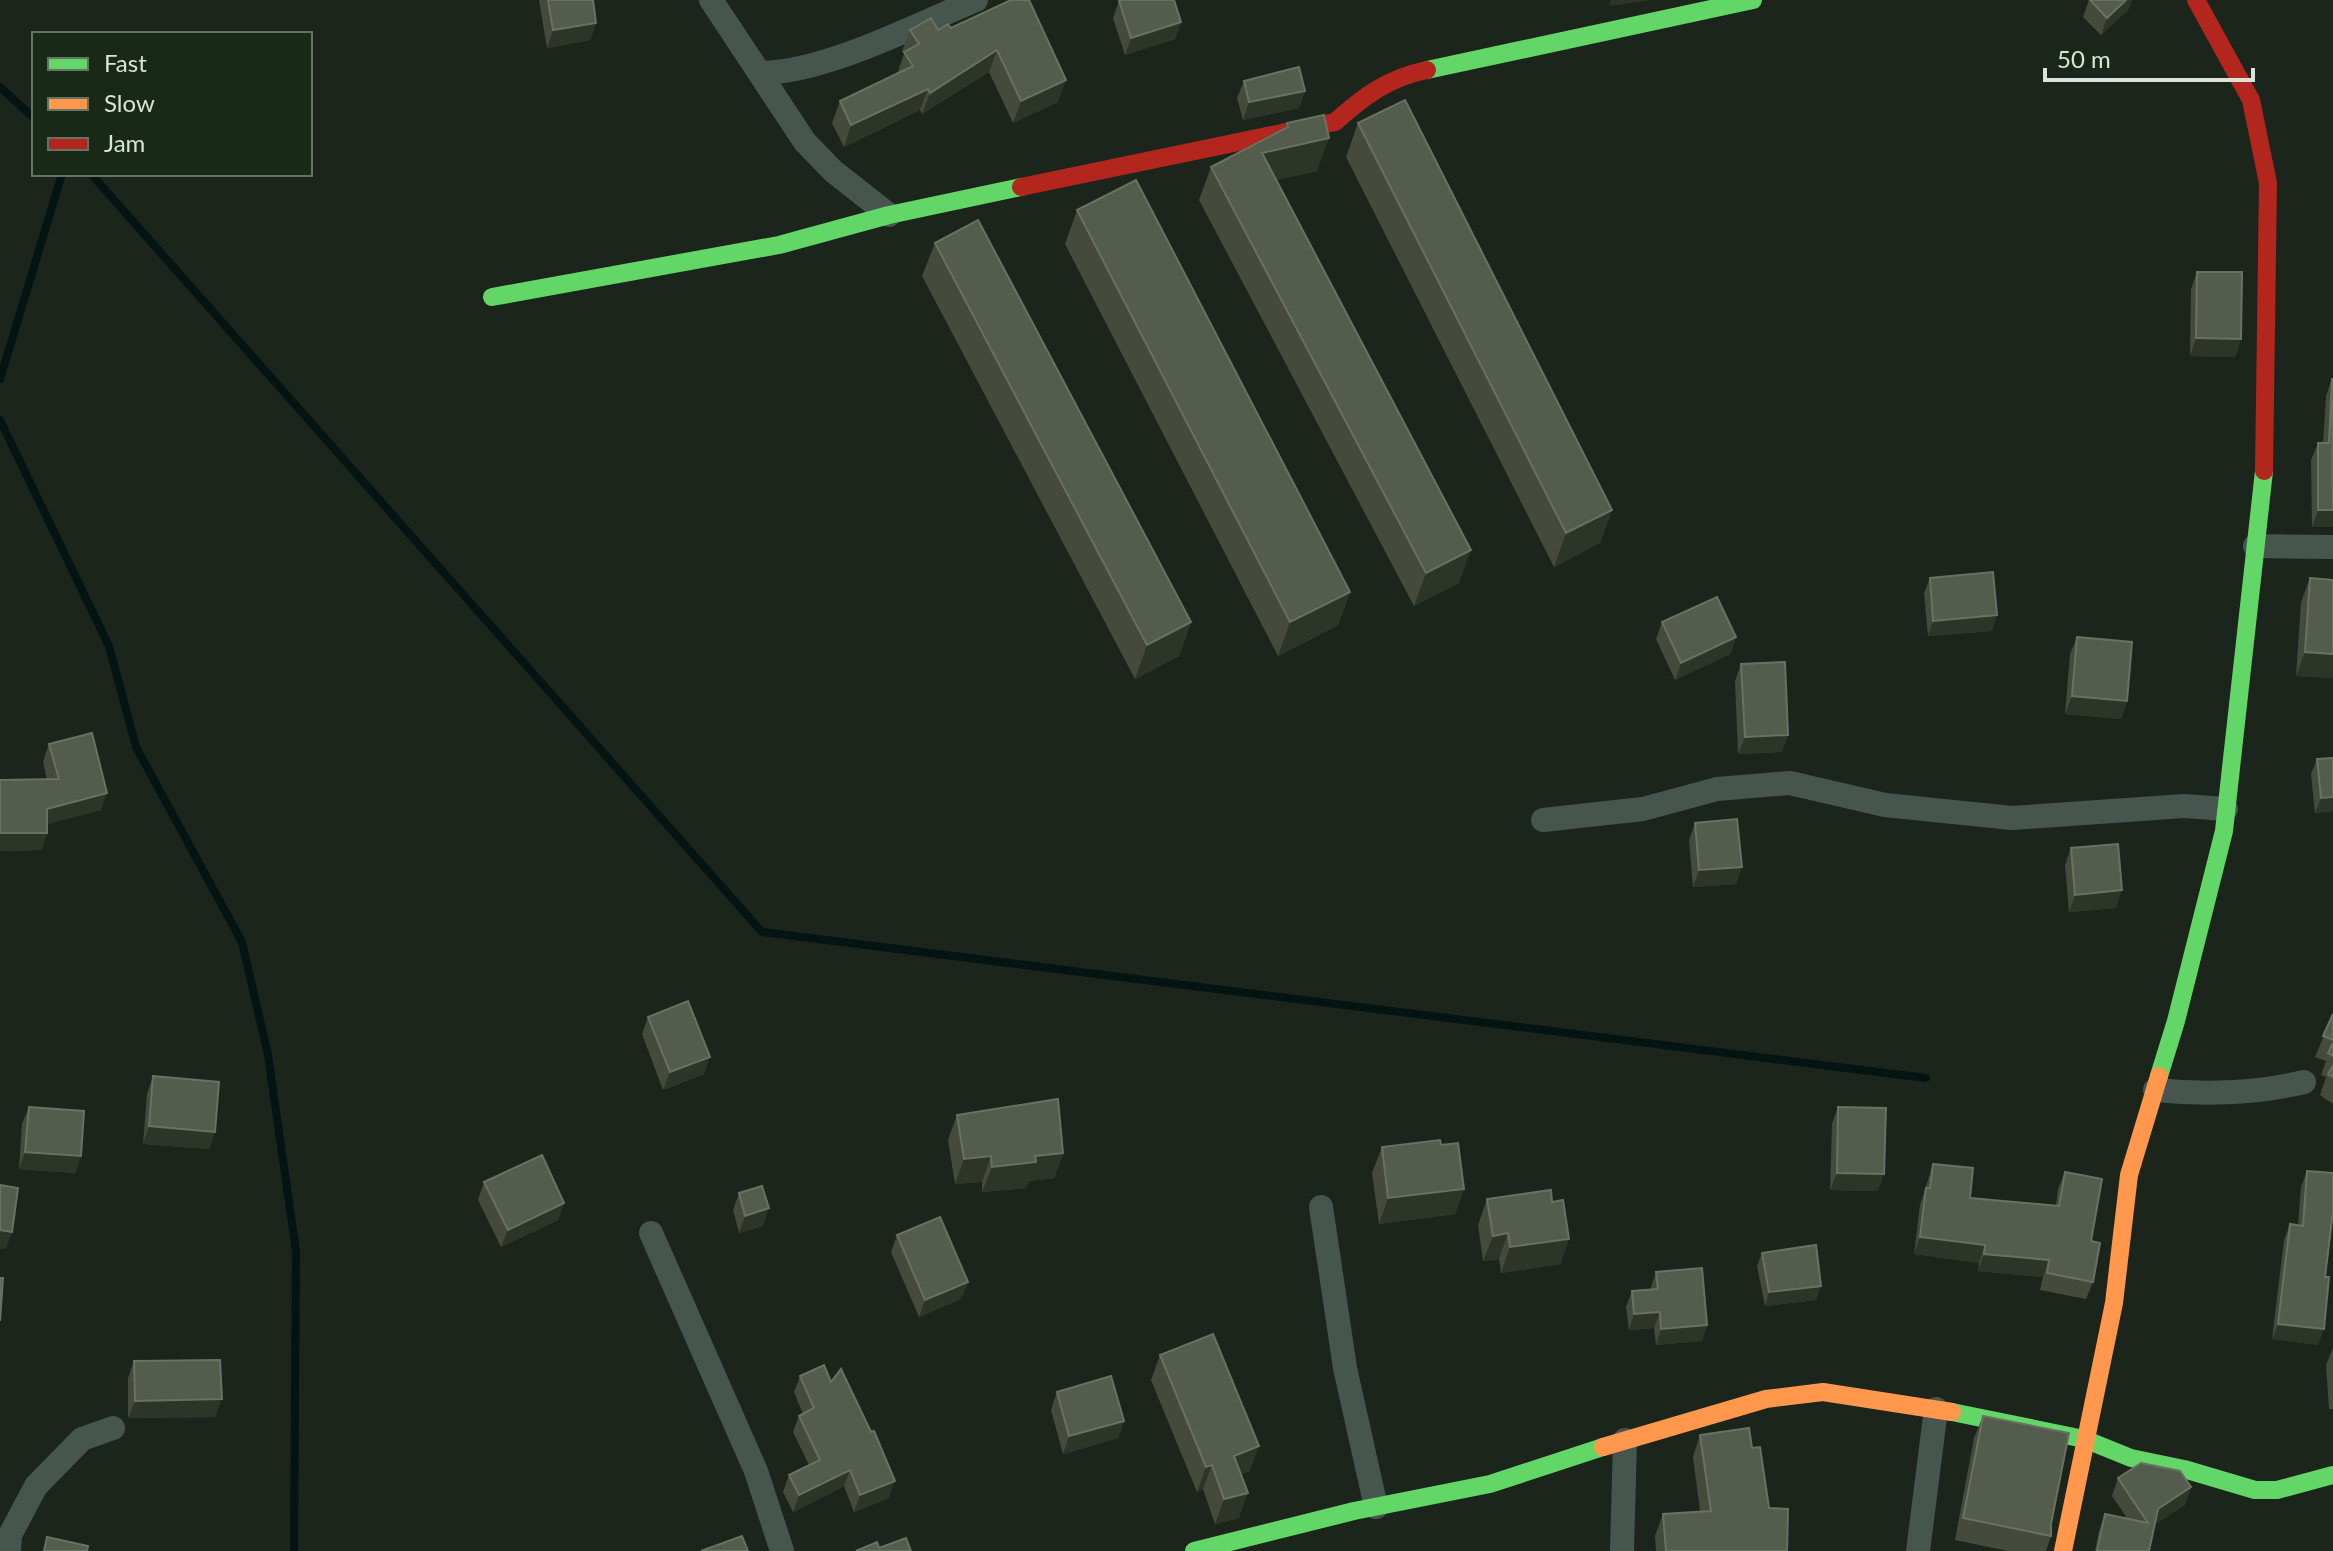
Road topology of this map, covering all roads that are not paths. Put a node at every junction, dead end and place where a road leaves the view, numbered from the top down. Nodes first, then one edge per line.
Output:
1 (711, 0) edge
2 (976, 0) edge
3 (1753, 0) edge
4 (2196, 0) edge
5 (760, 73) junction
6 (889, 215) junction
7 (492, 297) dead end
8 (2255, 546) junction
9 (2333, 547) edge
10 (2226, 809) junction
11 (1543, 820) dead end
12 (2304, 1082) dead end
13 (2155, 1090) junction
14 (1321, 1207) dead end
15 (651, 1233) dead end
16 (1936, 1409) junction
17 (113, 1428) dead end
18 (2084, 1439) junction
19 (1625, 1440) junction
20 (2333, 1475) edge
21 (1376, 1507) junction
22 (9, 1551) edge
23 (782, 1551) edge
24 (1194, 1551) edge
25 (1622, 1551) edge
26 (1918, 1551) edge
27 (2063, 1551) edge

1 - 5 street
2 - 5 street
3 - 6 street
4 - 8 street
5 - 6 street
6 - 7 street
8 - 9 street
8 - 10 street
10 - 11 street
10 - 13 street
12 - 13 street
13 - 18 street
14 - 21 street
15 - 23 street
16 - 18 street
16 - 19 street
16 - 26 street
17 - 22 street
18 - 20 street
18 - 27 street
19 - 21 street
19 - 25 street
21 - 24 street

